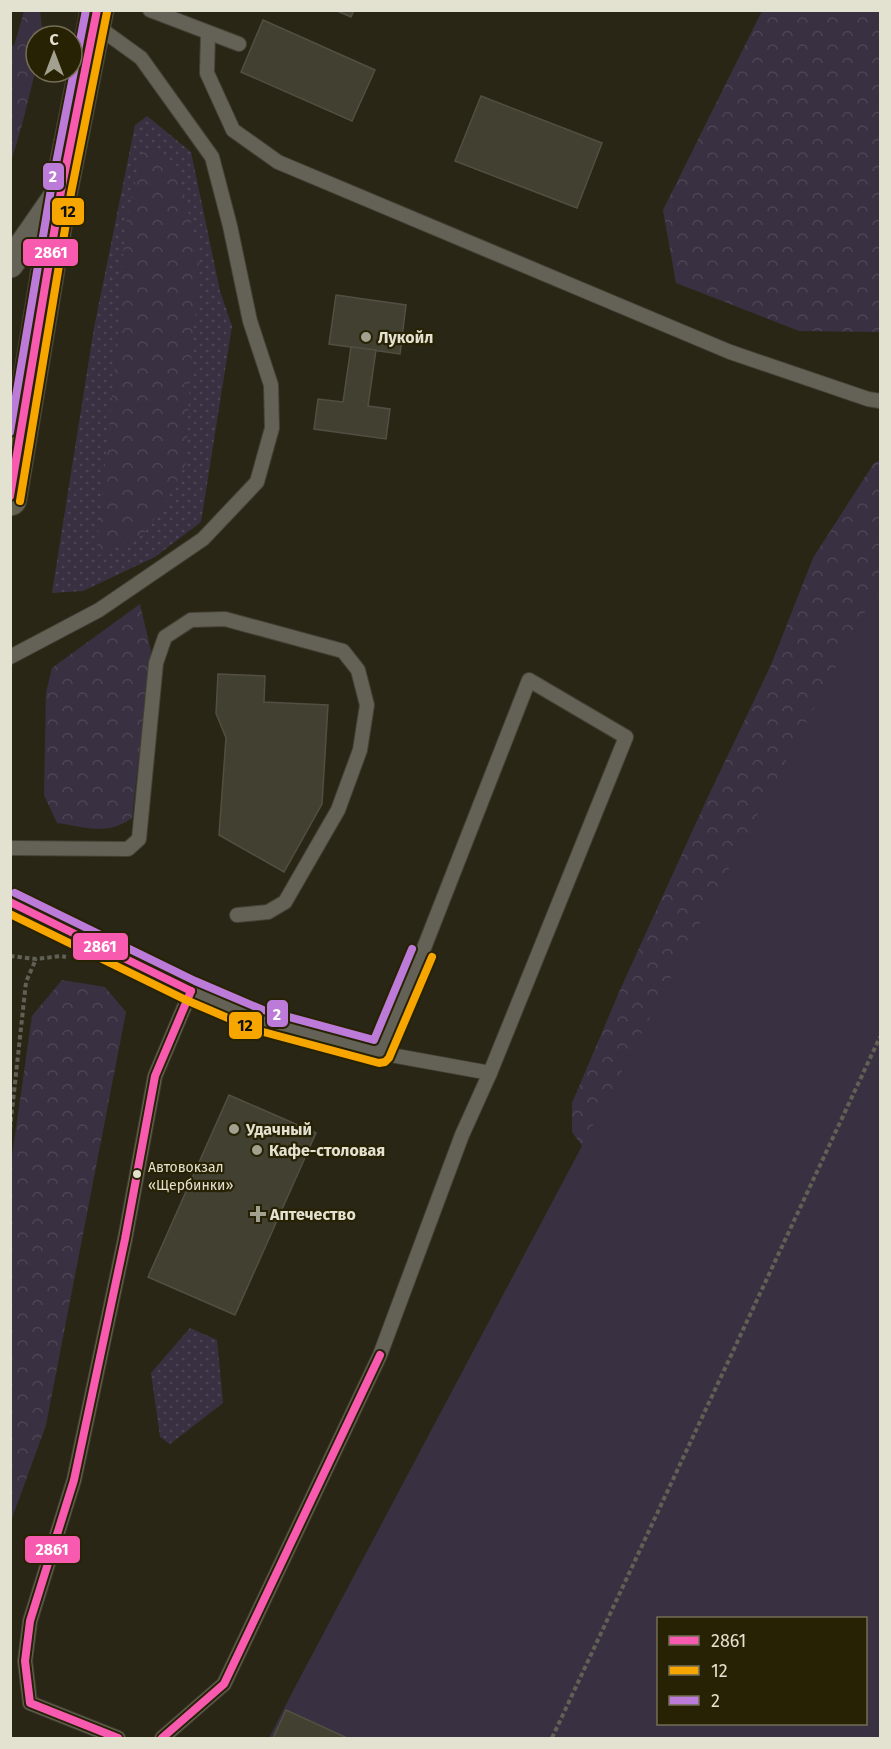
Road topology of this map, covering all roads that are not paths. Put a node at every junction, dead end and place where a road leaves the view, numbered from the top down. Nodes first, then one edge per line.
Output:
1 (150, 10) edge
2 (96, 17) edge
3 (208, 33) junction
4 (239, 44) dead end
5 (61, 191) junction
6 (10, 264) edge
7 (880, 401) edge
8 (10, 499) edge
9 (10, 657) edge
10 (10, 848) edge
11 (10, 902) edge
12 (237, 915) dead end
13 (191, 991) junction
14 (380, 1053) junction
15 (490, 1073) junction
16 (118, 1738) edge
17 (162, 1738) edge

1 - 3 lane
2 - 5 main road
2 - 9 lane
3 - 4 lane
3 - 7 lane
5 - 6 street
5 - 8 main road
10 - 12 lane
11 - 13 lane
13 - 14 lane
13 - 16 lane
14 - 15 lane
14 - 15 lane
15 - 17 lane

